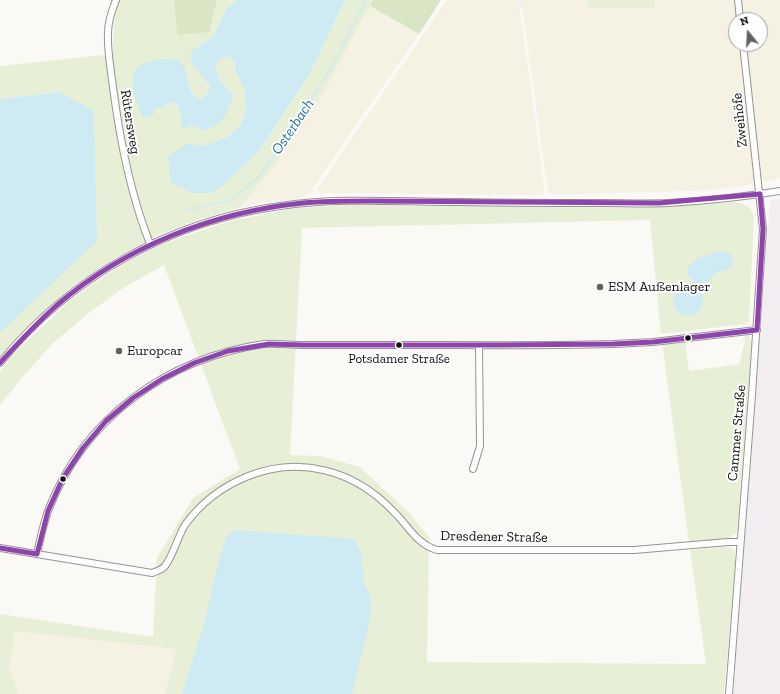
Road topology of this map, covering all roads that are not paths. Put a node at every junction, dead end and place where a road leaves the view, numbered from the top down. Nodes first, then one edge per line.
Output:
1 (116, 0) edge
2 (738, 0) edge
3 (739, 12) edge
4 (744, 52) edge
5 (780, 191) edge
6 (760, 194) junction
7 (150, 244) junction
8 (757, 330) junction
9 (479, 345) junction
10 (0, 363) edge
11 (472, 469) dead end
12 (740, 542) junction
13 (0, 548) edge
14 (37, 554) junction
15 (729, 694) edge

1 - 7 street, Rütersweg
2 - 3 street
4 - 6 street, Zweihöfe
5 - 6 street
6 - 7 street
6 - 8 street, Cammer Straße
7 - 10 street
8 - 9 street
8 - 12 street, Cammer Straße
9 - 11 street
9 - 14 street
12 - 14 street, Dresdener Straße
12 - 15 street, Cammer Straße
13 - 14 street

